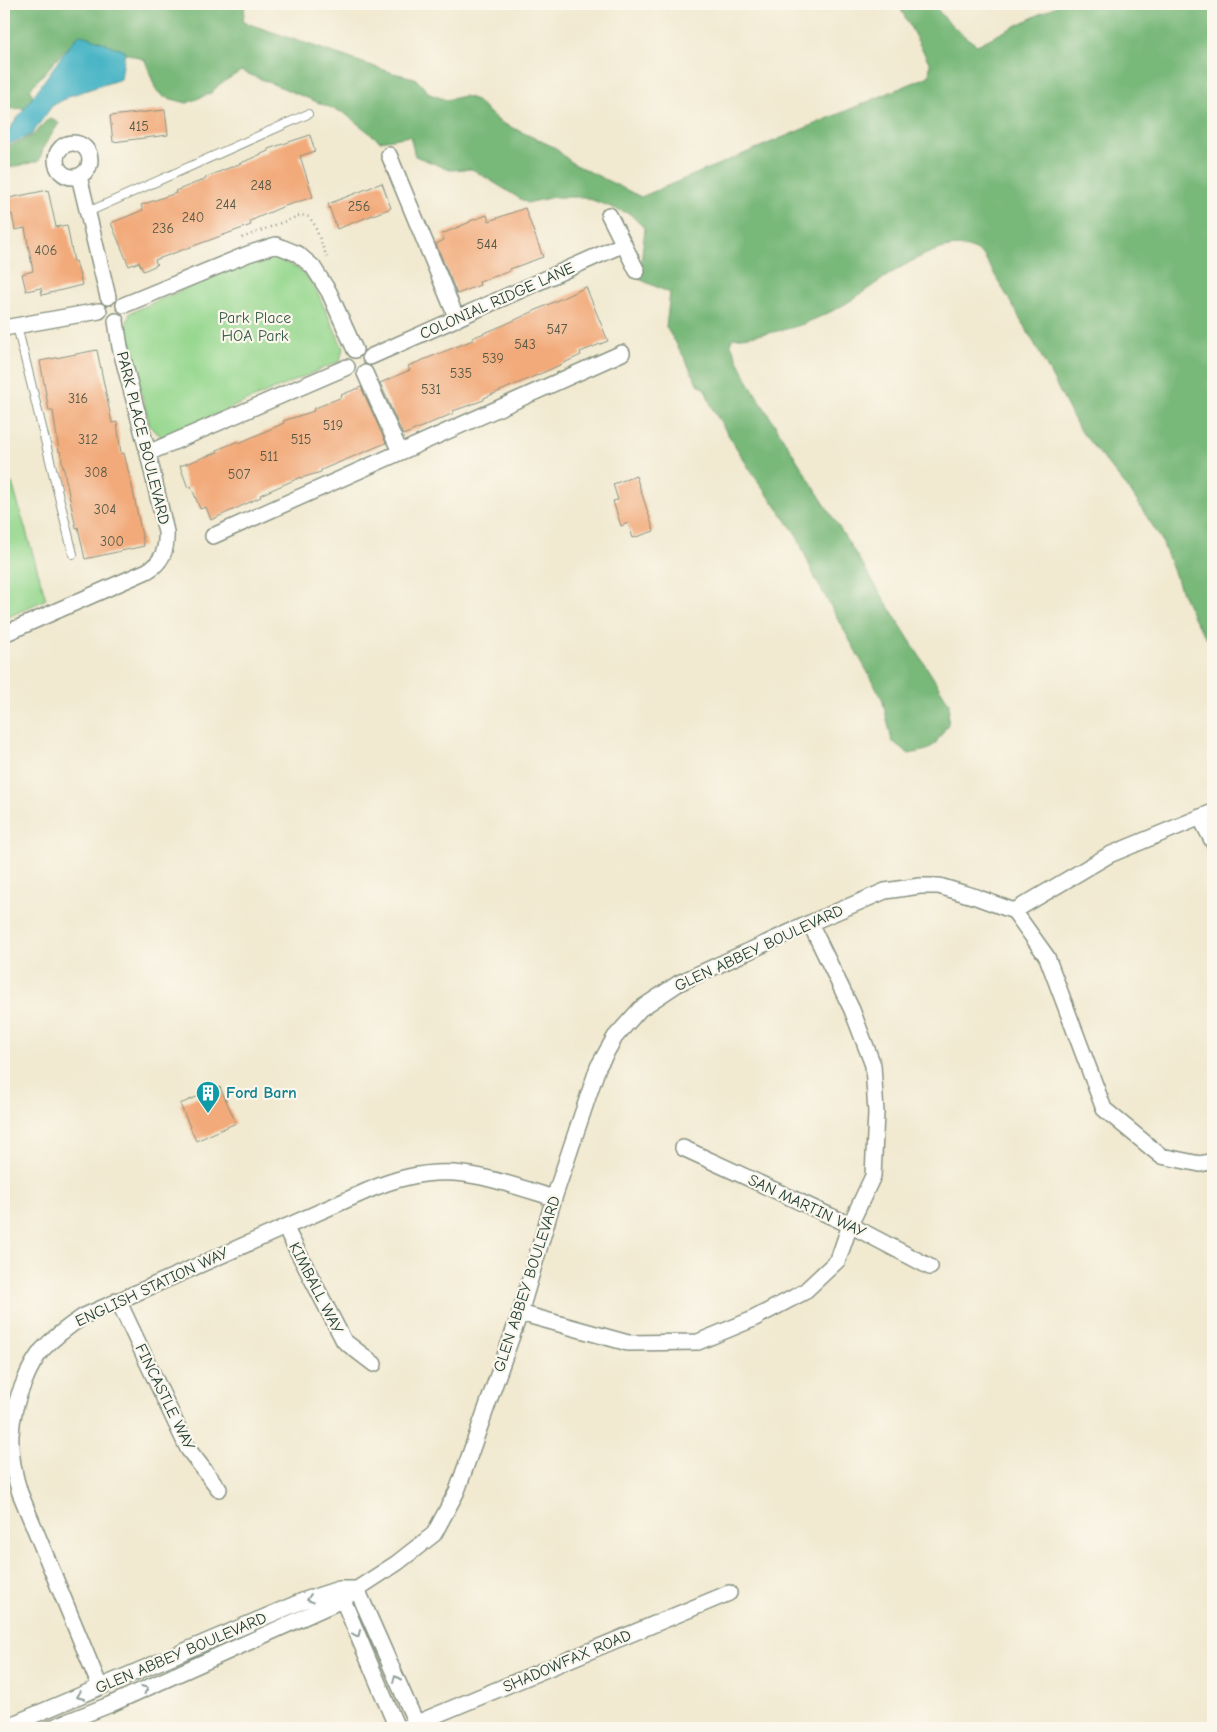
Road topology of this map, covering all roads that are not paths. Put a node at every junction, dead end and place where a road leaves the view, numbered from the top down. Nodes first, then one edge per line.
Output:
1 (308, 114) dead end
2 (389, 155) dead end
3 (79, 176) dead end
4 (88, 212) junction
5 (610, 215) dead end
6 (624, 244) junction
7 (637, 271) dead end
8 (108, 297) junction
9 (124, 305) junction
10 (99, 311) junction
11 (457, 319) junction
12 (116, 322) junction
13 (11, 327) edge
14 (355, 350) junction
15 (622, 353) dead end
16 (370, 357) junction
17 (347, 367) junction
18 (365, 373) junction
19 (400, 452) junction
20 (148, 453) junction
21 (213, 536) dead end
22 (72, 554) dead end
23 (4, 634) edge
24 (1207, 814) edge
25 (1213, 842) edge
26 (1014, 912) junction
27 (810, 923) junction
28 (682, 1148) dead end
29 (1213, 1161) edge
30 (554, 1198) junction
31 (850, 1225) junction
32 (285, 1227) junction
33 (930, 1267) dead end
34 (118, 1300) junction
35 (520, 1313) junction
36 (374, 1364) dead end
37 (219, 1489) dead end
38 (357, 1588) junction
39 (729, 1594) dead end
40 (341, 1595) junction
41 (100, 1687) junction
42 (410, 1726) edge
43 (8, 1728) edge
44 (51, 1728) edge
45 (397, 1728) edge

1 - 4 lane
2 - 11 street
3 - 4 street
4 - 8 street
5 - 6 street
6 - 7 street
6 - 11 street, COLONIAL RIDGE LANE
8 - 9 street
8 - 10 street
9 - 12 street
9 - 14 street
10 - 12 street
10 - 13 street
11 - 16 street, COLONIAL RIDGE LANE
12 - 20 street, PARK PLACE BOULEVARD
13 - 22 lane
14 - 16 street
14 - 17 street
15 - 19 street
16 - 18 street
17 - 18 street
17 - 20 street
18 - 19 street
19 - 21 street
20 - 23 street, PARK PLACE BOULEVARD
24 - 25 street
24 - 26 street
26 - 27 street, GLEN ABBEY BOULEVARD
26 - 29 street
27 - 30 street, GLEN ABBEY BOULEVARD
27 - 31 street
28 - 31 street, SAN MARTIN WAY
30 - 32 street, ENGLISH STATION WAY
30 - 35 street, GLEN ABBEY BOULEVARD
31 - 33 street, SAN MARTIN WAY
31 - 35 street
32 - 34 street, ENGLISH STATION WAY
32 - 36 street, KIMBALL WAY
34 - 37 street, FINCASTLE WAY
34 - 41 street, ENGLISH STATION WAY
35 - 38 street, GLEN ABBEY BOULEVARD
38 - 40 street, GLEN ABBEY BOULEVARD
42 -> 38 street
39 - 42 street, SHADOWFAX ROAD
40 -> 41 street, GLEN ABBEY BOULEVARD
44 -> 40 street, GLEN ABBEY BOULEVARD
40 -> 45 street
41 -> 43 street, GLEN ABBEY BOULEVARD

